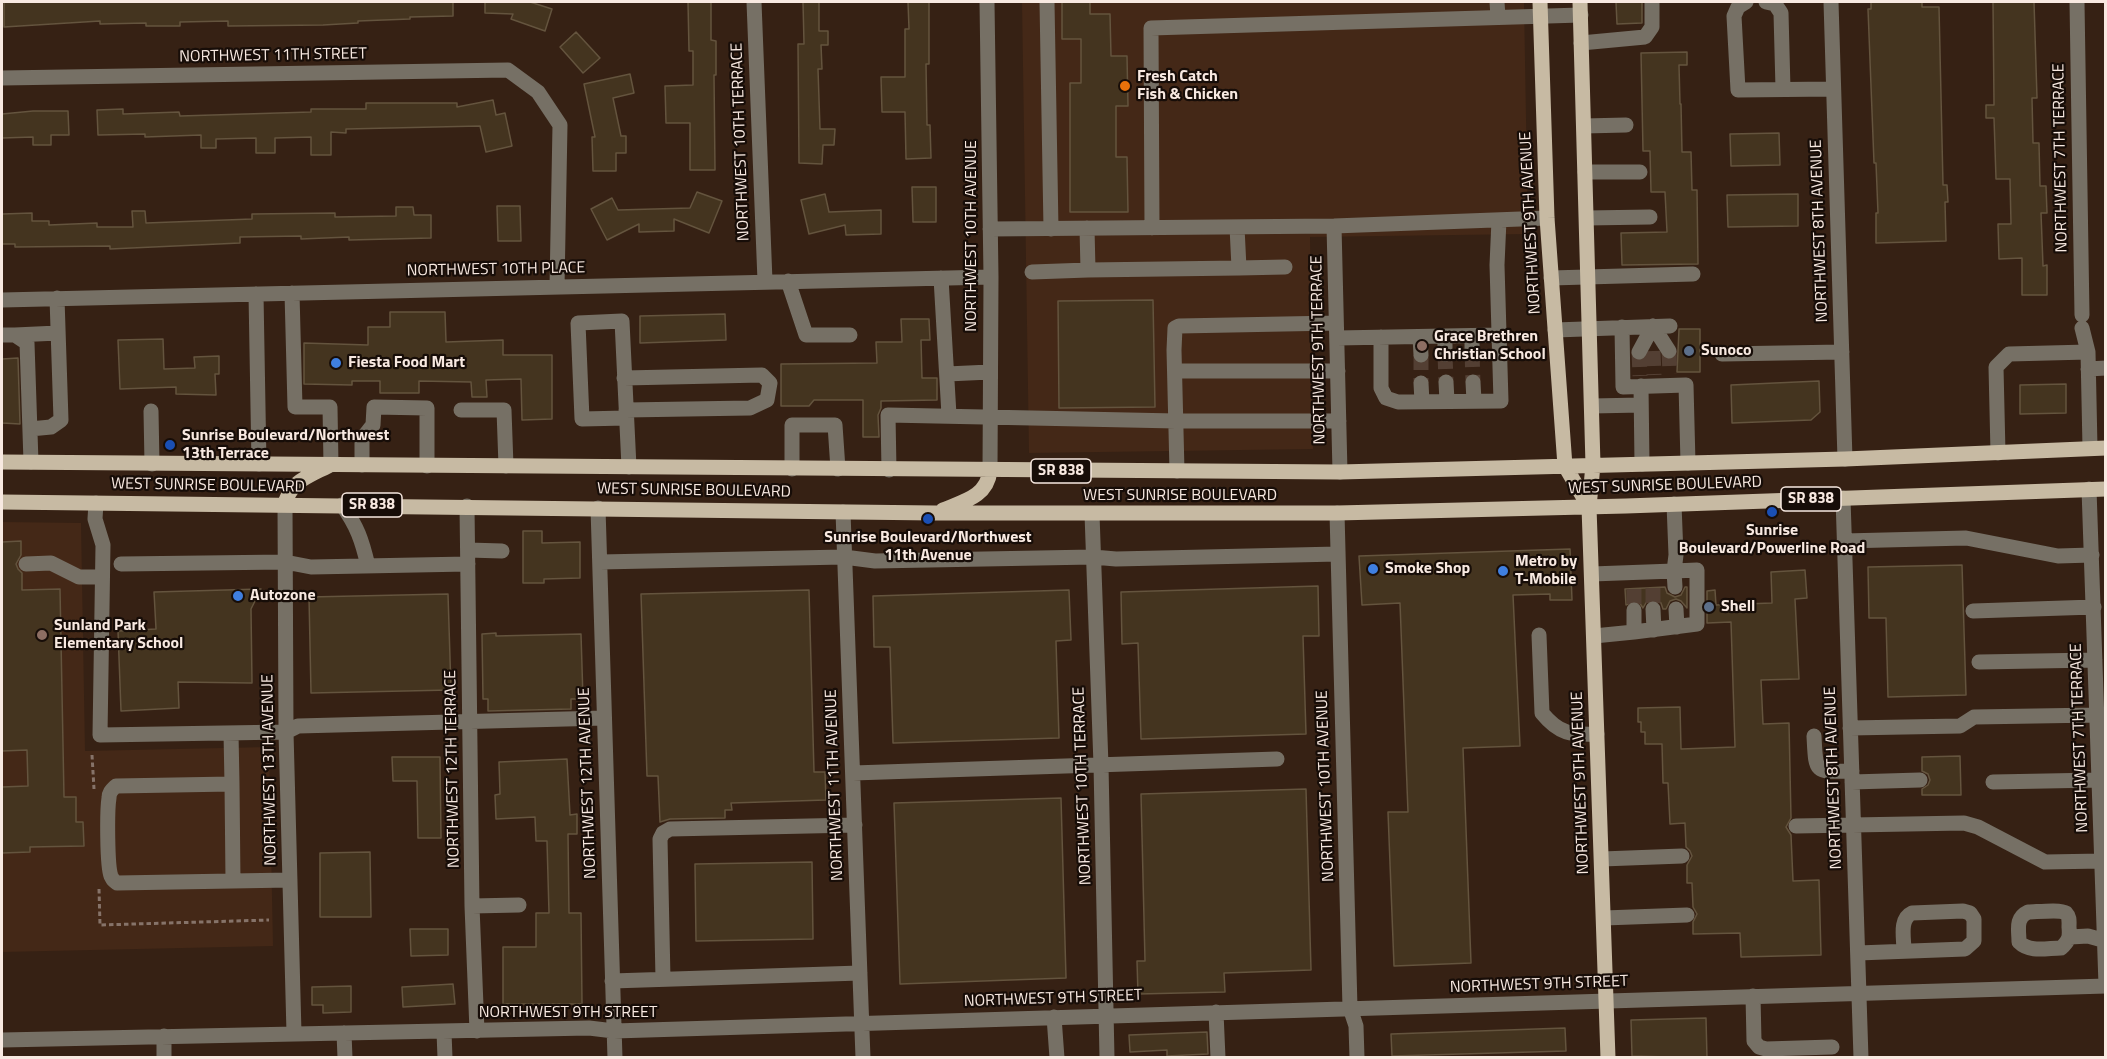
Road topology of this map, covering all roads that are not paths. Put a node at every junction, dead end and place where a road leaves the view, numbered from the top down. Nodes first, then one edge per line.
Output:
1 (754, 2) edge
2 (987, 2) edge
3 (1047, 2) edge
4 (1497, 2) edge
5 (1652, 2) edge
6 (1746, 2) edge
7 (1766, 2) edge
8 (1830, 2) edge
9 (2077, 2) edge
10 (1580, 8) edge
11 (1540, 9) edge
12 (1498, 17) junction
13 (1581, 43) junction
14 (2, 78) edge
15 (1783, 89) junction
16 (1833, 89) junction
17 (1626, 125) dead end
18 (1584, 126) junction
19 (1586, 172) junction
20 (1640, 172) dead end
21 (1650, 217) dead end
22 (1547, 218) junction
23 (1587, 218) junction
24 (1499, 220) junction
25 (1334, 226) junction
26 (1237, 227) junction
27 (1051, 228) junction
28 (1087, 228) junction
29 (1152, 228) junction
30 (990, 229) junction
31 (1285, 267) dead end
32 (1239, 268) junction
33 (1088, 270) junction
34 (1032, 272) dead end
35 (1693, 274) dead end
36 (1588, 276) junction
37 (991, 277) junction
38 (941, 278) junction
39 (1551, 278) junction
40 (765, 281) junction
41 (788, 281) junction
42 (557, 286) junction
43 (292, 293) junction
44 (256, 294) junction
45 (57, 298) junction
46 (2, 300) edge
47 (1653, 326) junction
48 (1670, 326) dead end
49 (1622, 327) junction
50 (1590, 328) junction
51 (1337, 330) junction
52 (1555, 330) junction
53 (58, 333) junction
54 (8, 335) edge
55 (850, 335) dead end
56 (1499, 335) junction
57 (1445, 336) junction
58 (1472, 336) junction
59 (1381, 337) junction
60 (1420, 337) junction
61 (1646, 351) tunnel mouth
62 (1669, 351) tunnel mouth
63 (1472, 352) tunnel mouth
64 (1842, 352) junction
65 (2088, 352) junction
66 (1446, 354) tunnel mouth
67 (1722, 354) dead end
68 (1421, 355) tunnel mouth
69 (2106, 368) edge
70 (2088, 369) junction
71 (1175, 371) junction
72 (1338, 371) junction
73 (990, 372) junction
74 (947, 374) junction
75 (1670, 374) dead end
76 (624, 378) junction
77 (1648, 381) junction
78 (1446, 382) tunnel mouth
79 (1473, 382) tunnel mouth
80 (1421, 383) tunnel mouth
81 (1474, 401) junction
82 (1422, 402) junction
83 (1447, 402) junction
84 (1641, 405) junction
85 (1592, 406) junction
86 (461, 410) dead end
87 (151, 411) dead end
88 (626, 414) junction
89 (949, 415) junction
90 (990, 418) junction
91 (1339, 421) junction
92 (1176, 422) junction
93 (30, 429) junction
94 (2098, 448) edge
95 (1998, 453) junction
96 (1845, 459) junction
97 (2, 462) edge
98 (31, 462) junction
99 (1688, 463) junction
100 (152, 464) junction
101 (260, 464) junction
102 (1642, 464) junction
103 (331, 465) junction
104 (362, 465) junction
105 (1593, 465) junction
106 (427, 466) junction
107 (506, 466) junction
108 (1565, 466) junction
109 (629, 467) junction
110 (792, 469) junction
111 (838, 469) junction
112 (890, 470) junction
113 (990, 471) junction
114 (1177, 471) junction
115 (1340, 472) junction
116 (2089, 489) junction
117 (2106, 489) edge
118 (1843, 498) junction
119 (2, 502) edge
120 (96, 503) junction
121 (1674, 504) junction
122 (285, 505) junction
123 (342, 505) junction
124 (467, 506) junction
125 (1589, 507) junction
126 (598, 508) junction
127 (843, 512) junction
128 (935, 513) junction
129 (1336, 513) junction
130 (1092, 514) junction
131 (2098, 532) edge
132 (1844, 541) junction
133 (502, 550) dead end
134 (1338, 554) junction
135 (2092, 555) junction
136 (468, 557) junction
137 (844, 557) junction
138 (1093, 557) junction
139 (285, 562) junction
140 (600, 562) junction
141 (26, 564) dead end
142 (121, 564) dead end
143 (368, 566) junction
144 (1674, 571) junction
145 (1592, 574) junction
146 (102, 577) junction
147 (2099, 584) edge
148 (1675, 587) dead end
149 (2094, 607) junction
150 (1653, 609) tunnel mouth
151 (1676, 609) dead end
152 (1634, 610) tunnel mouth
153 (1973, 611) dead end
154 (1677, 627) junction
155 (1653, 630) junction
156 (1634, 632) junction
157 (1539, 635) dead end
158 (1594, 636) junction
159 (2095, 660) junction
160 (1979, 662) dead end
161 (2097, 715) junction
162 (604, 718) junction
163 (471, 722) junction
164 (1850, 728) junction
165 (286, 732) junction
166 (231, 733) junction
167 (1597, 734) junction
168 (1814, 736) dead end
169 (1277, 759) dead end
170 (1101, 765) junction
171 (853, 773) junction
172 (1852, 776) junction
173 (1920, 780) dead end
174 (2099, 780) junction
175 (1993, 782) dead end
176 (232, 784) junction
177 (855, 825) junction
178 (1853, 825) junction
179 (1796, 826) dead end
180 (1682, 856) dead end
181 (1602, 859) junction
182 (2102, 861) junction
183 (290, 880) junction
184 (2104, 880) edge
185 (233, 881) junction
186 (519, 905) dead end
187 (472, 906) junction
188 (1687, 915) dead end
189 (1604, 918) junction
190 (2070, 937) dead end
191 (2105, 941) edge
192 (1904, 951) junction
193 (1858, 952) junction
194 (860, 973) junction
195 (663, 979) junction
196 (612, 981) junction
197 (2106, 986) edge
198 (1859, 993) junction
199 (1753, 996) junction
200 (1607, 1001) junction
201 (1350, 1008) junction
202 (1216, 1012) junction
203 (1106, 1015) junction
204 (1054, 1017) junction
205 (862, 1024) junction
206 (477, 1031) junction
207 (615, 1031) junction
208 (344, 1032) junction
209 (444, 1032) junction
210 (294, 1033) junction
211 (164, 1036) junction
212 (2, 1040) edge
213 (1832, 1047) dead end
214 (164, 1058) edge
215 (345, 1058) edge
216 (445, 1058) edge
217 (615, 1058) edge
218 (863, 1058) edge
219 (1057, 1058) edge
220 (1107, 1058) edge
221 (1218, 1058) edge
222 (1357, 1058) edge
223 (1608, 1058) edge
224 (1861, 1058) edge

1 - 40 street, NORTHWEST 10TH TERRACE
2 - 30 street, NORTHWEST 10TH AVENUE
3 - 27 street
4 - 12 street
5 - 13 street
6 - 15 street
7 - 15 street
8 - 16 street, NORTHWEST 8TH AVENUE
9 - 65 street, NORTHWEST 7TH TERRACE
10 - 11 street
10 - 13 main road, NORTHWEST 9TH AVENUE
11 - 12 street
11 - 22 main road, NORTHWEST 9TH AVENUE
12 - 29 street
13 - 18 main road, NORTHWEST 9TH AVENUE
14 - 42 street, NORTHWEST 11TH STREET
15 - 16 street
16 - 64 street, NORTHWEST 8TH AVENUE
17 - 18 street
18 - 19 main road, NORTHWEST 9TH AVENUE
19 - 20 street
19 - 23 main road, NORTHWEST 9TH AVENUE
21 - 23 street
22 - 24 street
22 - 39 main road, NORTHWEST 9TH AVENUE
23 - 36 main road, NORTHWEST 9TH AVENUE
24 - 25 street
24 - 56 street
25 - 26 street
25 - 51 street, NORTHWEST 9TH TERRACE
26 - 29 street
26 - 32 street
27 - 28 street
27 - 30 street
28 - 29 street
28 - 33 street
30 - 37 street, NORTHWEST 10TH AVENUE
31 - 32 street
32 - 33 street
33 - 34 street
35 - 36 street
36 - 39 street
36 - 50 main road, NORTHWEST 9TH AVENUE
37 - 38 street, NORTHWEST 10TH PLACE
37 - 73 street, NORTHWEST 10TH AVENUE
38 - 41 street, NORTHWEST 10TH PLACE
38 - 74 street
39 - 52 main road, NORTHWEST 9TH AVENUE
40 - 41 street, NORTHWEST 10TH PLACE
40 - 42 street, NORTHWEST 10TH PLACE
41 - 55 street
42 - 43 street, NORTHWEST 10TH PLACE
43 - 44 street, NORTHWEST 10TH PLACE
43 - 103 street
44 - 45 street, NORTHWEST 10TH PLACE
44 - 101 street
45 - 46 street, NORTHWEST 10TH PLACE
45 - 53 street
47 - 48 street
47 - 49 street
47 - 61 street
47 - 62 street
49 - 50 street
49 - 77 street
50 - 52 street
50 - 85 main road, NORTHWEST 9TH AVENUE
51 - 59 street
51 - 71 street
51 - 72 street, NORTHWEST 9TH TERRACE
52 - 108 main road, NORTHWEST 9TH AVENUE
53 - 54 street
53 - 93 street
54 - 93 street
56 - 58 street
56 - 81 street
57 - 58 street
57 - 60 street
57 - 66 street
58 - 63 street
59 - 60 street
59 - 82 street
60 - 68 street
64 - 67 street
64 - 96 street, NORTHWEST 8TH AVENUE
65 - 70 street, NORTHWEST 7TH TERRACE
65 - 95 street
69 - 70 street
70 - 94 street, NORTHWEST 7TH TERRACE
71 - 72 street
71 - 92 street
72 - 91 street, NORTHWEST 9TH TERRACE
73 - 74 street
73 - 90 street, NORTHWEST 10TH AVENUE
74 - 89 street
75 - 77 street
76 - 88 street
76 - 88 street
76 - 88 street
77 - 84 street
77 - 99 street
78 - 83 street
79 - 81 street
80 - 82 street
81 - 83 street
82 - 83 street
84 - 85 street
84 - 102 street
85 - 105 main road, NORTHWEST 9TH AVENUE
86 - 107 street
87 - 100 street
88 - 109 street
89 - 90 street
89 - 112 street
90 - 92 street
90 - 113 street, NORTHWEST 10TH AVENUE
91 - 92 street
91 - 115 street, NORTHWEST 9TH TERRACE
92 - 114 street
93 - 98 street
94 - 95 main road, WEST SUNRISE BOULEVARD / SR 838
95 - 96 main road, WEST SUNRISE BOULEVARD / SR 838
96 - 99 main road, WEST SUNRISE BOULEVARD / SR 838
97 - 98 main road, WEST SUNRISE BOULEVARD / SR 838
98 - 100 main road, WEST SUNRISE BOULEVARD / SR 838
99 - 102 main road, WEST SUNRISE BOULEVARD / SR 838
100 - 101 main road, WEST SUNRISE BOULEVARD / SR 838
101 - 103 main road, WEST SUNRISE BOULEVARD / SR 838
102 - 105 main road, WEST SUNRISE BOULEVARD / SR 838
103 - 104 main road, WEST SUNRISE BOULEVARD / SR 838
103 - 122 main road
104 - 106 main road, WEST SUNRISE BOULEVARD / SR 838
104 - 106 street
105 - 108 main road, WEST SUNRISE BOULEVARD / SR 838
105 - 125 main road, NORTHWEST 9TH AVENUE
106 - 107 main road, WEST SUNRISE BOULEVARD / SR 838
107 - 109 main road, WEST SUNRISE BOULEVARD / SR 838
108 - 115 main road, WEST SUNRISE BOULEVARD / SR 838
108 - 125 main road, NORTHWEST 9TH AVENUE
109 - 110 main road, WEST SUNRISE BOULEVARD / SR 838
110 - 111 main road, WEST SUNRISE BOULEVARD / SR 838
110 - 111 street
111 - 112 main road, WEST SUNRISE BOULEVARD / SR 838
112 - 113 main road, WEST SUNRISE BOULEVARD / SR 838
113 - 114 main road, WEST SUNRISE BOULEVARD / SR 838
113 - 128 main road
114 - 115 main road, WEST SUNRISE BOULEVARD / SR 838
116 - 117 main road, WEST SUNRISE BOULEVARD / SR 838
116 - 118 main road, WEST SUNRISE BOULEVARD / SR 838
116 - 131 street, NORTHWEST 7TH TERRACE
118 - 121 main road, WEST SUNRISE BOULEVARD / SR 838
118 - 132 street, NORTHWEST 8TH AVENUE
119 - 120 main road, WEST SUNRISE BOULEVARD / SR 838
120 - 122 main road, WEST SUNRISE BOULEVARD / SR 838
120 - 146 street
121 - 125 main road, WEST SUNRISE BOULEVARD / SR 838
121 - 144 street
122 - 123 main road, WEST SUNRISE BOULEVARD / SR 838
122 - 139 street, NORTHWEST 13TH AVENUE
123 - 124 main road, WEST SUNRISE BOULEVARD / SR 838
123 - 143 street
124 - 126 main road, WEST SUNRISE BOULEVARD / SR 838
124 - 136 street, NORTHWEST 12TH TERRACE
125 - 129 main road, WEST SUNRISE BOULEVARD / SR 838
125 - 145 main road, NORTHWEST 9TH AVENUE
126 - 127 main road, WEST SUNRISE BOULEVARD / SR 838
126 - 140 street, NORTHWEST 12TH AVENUE
127 - 128 main road, WEST SUNRISE BOULEVARD / SR 838
127 - 137 street, NORTHWEST 11TH AVENUE
128 - 130 main road, WEST SUNRISE BOULEVARD / SR 838
129 - 130 main road, WEST SUNRISE BOULEVARD / SR 838
129 - 134 street, NORTHWEST 10TH AVENUE
130 - 138 street, NORTHWEST 10TH TERRACE
131 - 135 street, NORTHWEST 7TH TERRACE
132 - 135 street
132 - 164 street, NORTHWEST 8TH AVENUE
133 - 136 street
134 - 138 street
134 - 201 street, NORTHWEST 10TH AVENUE
135 - 147 street, NORTHWEST 7TH TERRACE
136 - 143 street
136 - 163 street, NORTHWEST 12TH TERRACE
137 - 138 street
137 - 140 street
137 - 171 street, NORTHWEST 11TH AVENUE
138 - 170 street, NORTHWEST 10TH TERRACE
139 - 142 street
139 - 143 street
139 - 165 street, NORTHWEST 13TH AVENUE
140 - 162 street, NORTHWEST 12TH AVENUE
141 - 146 street
144 - 145 street
144 - 148 street
144 - 154 street
145 - 158 main road, NORTHWEST 9TH AVENUE
146 - 166 street
147 - 149 street, NORTHWEST 7TH TERRACE
149 - 153 street
149 - 159 street, NORTHWEST 7TH TERRACE
150 - 155 street
151 - 154 street
152 - 156 street
154 - 155 street
155 - 156 street
156 - 158 street
157 - 167 street
158 - 167 main road, NORTHWEST 9TH AVENUE
159 - 160 street
159 - 161 street, NORTHWEST 7TH TERRACE
161 - 164 street
161 - 174 street, NORTHWEST 7TH TERRACE
162 - 163 street
162 - 196 street, NORTHWEST 12TH AVENUE
163 - 165 street
163 - 187 street, NORTHWEST 12TH TERRACE
164 - 172 street, NORTHWEST 8TH AVENUE
165 - 166 street
165 - 183 street, NORTHWEST 13TH AVENUE
166 - 176 street
167 - 181 main road, NORTHWEST 9TH AVENUE
168 - 172 street
169 - 170 street
170 - 171 street
170 - 203 street, NORTHWEST 10TH TERRACE
171 - 177 street, NORTHWEST 11TH AVENUE
172 - 173 street
172 - 178 street, NORTHWEST 8TH AVENUE
174 - 175 street
174 - 182 street, NORTHWEST 7TH TERRACE
176 - 185 street
176 - 185 street
177 - 194 street, NORTHWEST 11TH AVENUE
177 - 195 street
178 - 179 street
178 - 182 street
178 - 193 street, NORTHWEST 8TH AVENUE
180 - 181 street
181 - 189 main road, NORTHWEST 9TH AVENUE
182 - 184 street, NORTHWEST 7TH TERRACE
183 - 185 street
183 - 210 street, NORTHWEST 13TH AVENUE
184 - 191 street, NORTHWEST 7TH TERRACE
186 - 187 street
187 - 206 street, NORTHWEST 12TH TERRACE
188 - 189 street
189 - 200 main road, NORTHWEST 9TH AVENUE
190 - 191 street
191 - 197 street, NORTHWEST 7TH TERRACE
192 - 192 street
192 - 193 street
193 - 198 street, NORTHWEST 8TH AVENUE
194 - 195 street
194 - 205 street, NORTHWEST 11TH AVENUE
195 - 196 street
196 - 207 street, NORTHWEST 12TH AVENUE
197 - 198 street, NORTHWEST 9TH STREET
198 - 199 street, NORTHWEST 9TH STREET
198 - 224 street, NORTHWEST 8TH AVENUE
199 - 200 street, NORTHWEST 9TH STREET
199 - 213 street
200 - 201 street, NORTHWEST 9TH STREET
200 - 223 main road, NORTHWEST 9TH AVENUE
201 - 202 street, NORTHWEST 9TH STREET
201 - 222 street, NORTHWEST 10TH AVENUE
202 - 203 street, NORTHWEST 9TH STREET
202 - 221 street
203 - 204 street, NORTHWEST 9TH STREET
203 - 220 street, NORTHWEST 10TH TERRACE
204 - 205 street, NORTHWEST 9TH STREET
204 - 219 street
205 - 207 street, NORTHWEST 9TH STREET
205 - 218 street, NORTHWEST 11TH AVENUE
206 - 207 street, NORTHWEST 9TH STREET
206 - 209 street, NORTHWEST 9TH STREET
207 - 217 street, NORTHWEST 12TH AVENUE
208 - 209 street, NORTHWEST 9TH STREET
208 - 210 street, NORTHWEST 9TH STREET
208 - 215 street
209 - 216 street
210 - 211 street, NORTHWEST 9TH STREET
211 - 212 street, NORTHWEST 9TH STREET
211 - 214 street

